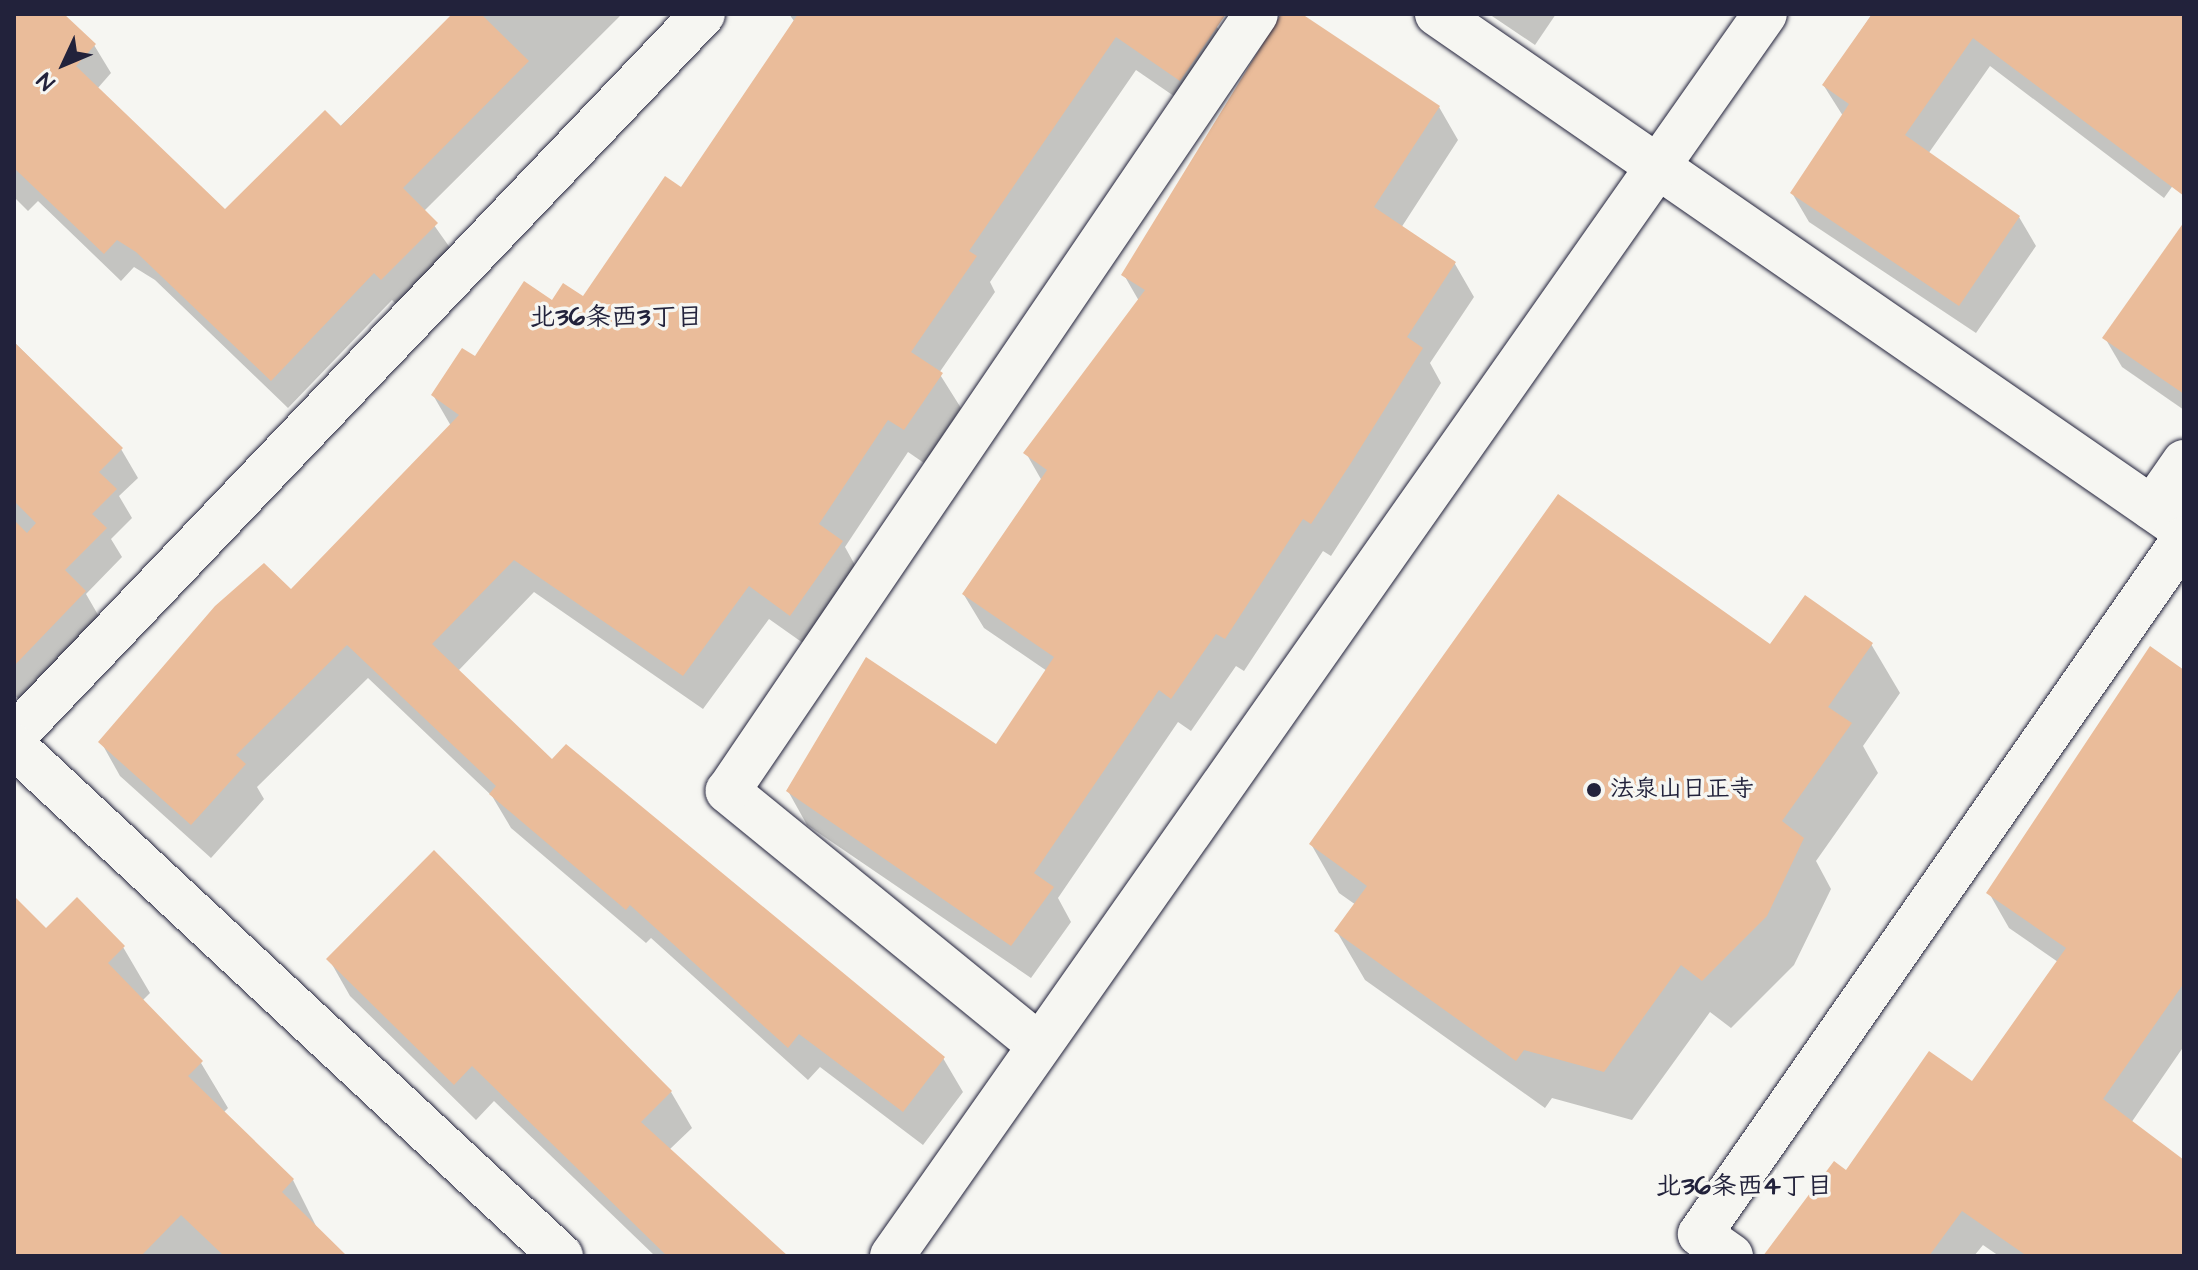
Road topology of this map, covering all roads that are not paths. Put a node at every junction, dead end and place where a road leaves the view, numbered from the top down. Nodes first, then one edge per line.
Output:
1 (703, 14) edge
2 (1256, 14) edge
3 (1437, 14) edge
4 (1765, 14) edge
5 (1656, 166) junction
6 (2184, 462) edge
7 (2168, 519) edge
8 (2184, 539) edge
9 (14, 736) edge
10 (14, 746) edge
11 (1039, 1045) junction
12 (561, 1256) edge
13 (892, 1256) edge
14 (1731, 1256) edge

1 - 9 street
2 - 11 street
3 - 5 street
4 - 5 street
5 - 7 street
5 - 11 street
6 - 7 street
8 - 14 street
10 - 12 street
11 - 13 street

